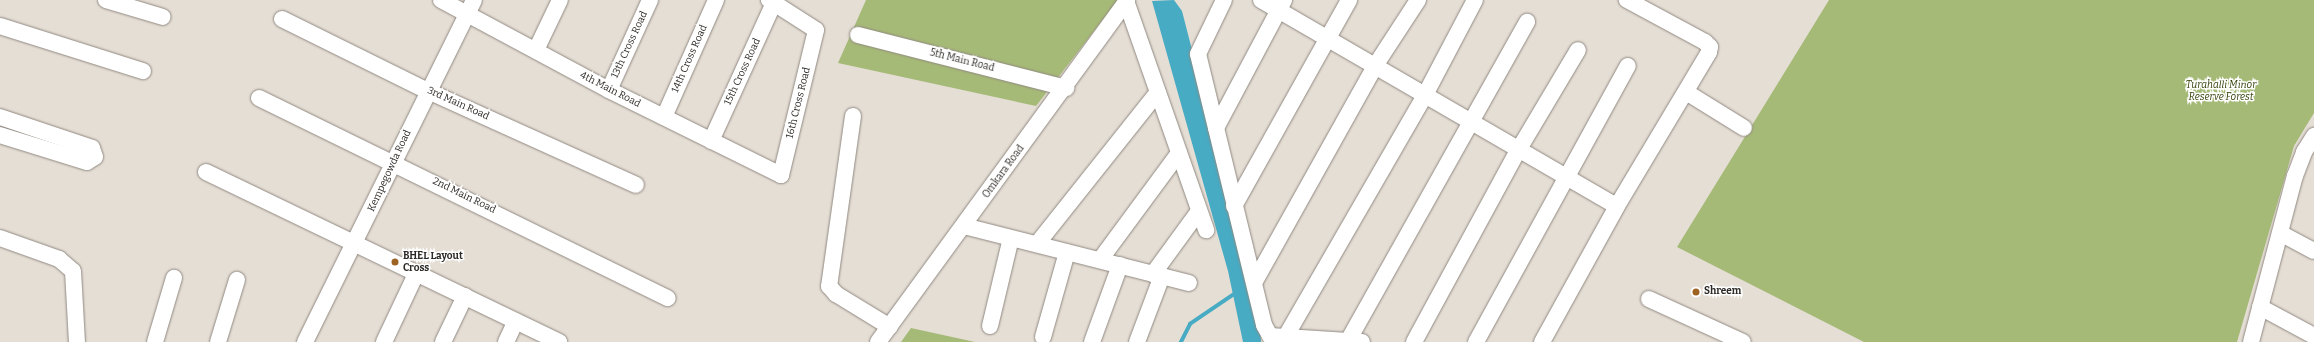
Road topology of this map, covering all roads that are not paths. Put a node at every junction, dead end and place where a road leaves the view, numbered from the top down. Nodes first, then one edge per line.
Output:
1 (106, 0) edge
2 (440, 0) edge
3 (474, 0) edge
4 (560, 0) edge
5 (650, 0) edge
6 (716, 0) edge
7 (1127, 0) edge
8 (1224, 0) edge
9 (1261, 0) edge
10 (1350, 0) edge
11 (1418, 0) edge
12 (1475, 0) edge
13 (1627, 0) edge
14 (772, 1) edge
15 (1281, 5) edge
16 (467, 15) junction
17 (163, 17) dead end
18 (282, 19) dead end
19 (1527, 22) dead end
20 (0, 26) edge
21 (858, 35) dead end
22 (1326, 38) junction
23 (536, 50) junction
24 (1578, 50) dead end
25 (1375, 66) junction
26 (1628, 66) dead end
27 (143, 71) dead end
28 (1066, 88) junction
29 (609, 90) junction
30 (428, 91) junction
31 (1158, 92) junction
32 (1686, 92) junction
33 (1425, 95) junction
34 (258, 98) dead end
35 (853, 116) dead end
36 (0, 117) edge
37 (664, 117) junction
38 (1470, 121) junction
39 (1216, 128) junction
40 (1744, 128) dead end
41 (0, 135) edge
42 (2314, 136) edge
43 (711, 141) junction
44 (1519, 149) junction
45 (1179, 153) junction
46 (2309, 155) edge
47 (395, 162) junction
48 (206, 172) dead end
49 (781, 175) joint
50 (1567, 177) junction
51 (636, 185) dead end
52 (1234, 206) junction
53 (1617, 206) junction
54 (1199, 212) junction
55 (964, 226) junction
56 (1206, 230) dead end
57 (2280, 233) junction
58 (0, 238) edge
59 (1011, 238) junction
60 (356, 243) junction
61 (1037, 244) junction
62 (2314, 251) edge
63 (1068, 252) junction
64 (1100, 260) junction
65 (1120, 265) junction
66 (417, 272) junction
67 (1157, 275) junction
68 (174, 278) dead end
69 (237, 280) dead end
70 (1255, 281) junction
71 (1189, 283) dead end
72 (465, 296) junction
73 (668, 298) dead end
74 (1649, 299) dead end
75 (2260, 307) junction
76 (516, 321) junction
77 (990, 326) dead end
78 (890, 327) junction
79 (1286, 336) junction
80 (2314, 336) edge
81 (1043, 337) dead end
82 (1547, 340) edge
83 (1355, 341) edge
84 (77, 342) edge
85 (155, 342) edge
86 (218, 342) edge
87 (305, 342) edge
88 (384, 342) edge
89 (443, 342) edge
90 (506, 342) edge
91 (559, 342) edge
92 (878, 342) edge
93 (1092, 342) edge
94 (1138, 342) edge
95 (1414, 342) edge
96 (1476, 342) edge
97 (1742, 342) edge
98 (2250, 342) edge

1 - 17 street
2 - 16 street, 4th Main Road
3 - 16 street, Kempegowda Road
4 - 23 street
5 - 29 street, 13th Cross Road
6 - 37 street, 14th Cross Road
7 - 28 street, Omkara Road
7 - 31 street
8 - 39 street
9 - 15 street
10 - 22 street
11 - 25 street
12 - 33 street
13 - 32 street
14 - 43 street, 15th Cross Road
14 - 49 street, 16th Cross Road
15 - 22 street
15 - 39 street
16 - 23 street, 4th Main Road
16 - 30 street, Kempegowda Road
18 - 30 street, 3rd Main Road
19 - 38 street
20 - 27 street
21 - 28 street, 5th Main Road
22 - 25 street
22 - 52 street
23 - 29 street, 4th Main Road
24 - 44 street
25 - 33 street
25 - 70 street
26 - 50 street
28 - 55 street, Omkara Road
29 - 37 street, 4th Main Road
30 - 47 street, Kempegowda Road
30 - 51 street, 3rd Main Road
31 - 45 street
31 - 61 street
32 - 40 street
32 - 53 street
33 - 38 street
33 - 79 street
34 - 47 street, 2nd Main Road
35 - 78 street
36 - 41 street
37 - 43 street, 4th Main Road
38 - 44 street
38 - 83 street
39 - 52 street
42 - 46 street
43 - 49 street, 4th Main Road
44 - 50 street
44 - 95 street
45 - 54 street
45 - 64 street
46 - 57 street
47 - 60 street, Kempegowda Road
47 - 73 street, 2nd Main Road
48 - 60 street
50 - 53 street
50 - 96 street
52 - 70 street
53 - 82 street
54 - 56 street
54 - 67 street
55 - 59 street
55 - 78 street, Omkara Road
57 - 62 street
57 - 75 street
58 - 84 street
59 - 61 street
59 - 77 street
60 - 66 street
60 - 87 street, Kempegowda Road
61 - 63 street
63 - 64 street
63 - 81 street
64 - 65 street
65 - 67 street
65 - 93 street
66 - 72 street
66 - 88 street
67 - 71 street
67 - 94 street
68 - 85 street
69 - 86 street
70 - 79 street
72 - 76 street
72 - 89 street
74 - 97 street
75 - 80 street
75 - 98 street
76 - 90 street
76 - 91 street
78 - 92 street, Omkara Road
79 - 83 street

